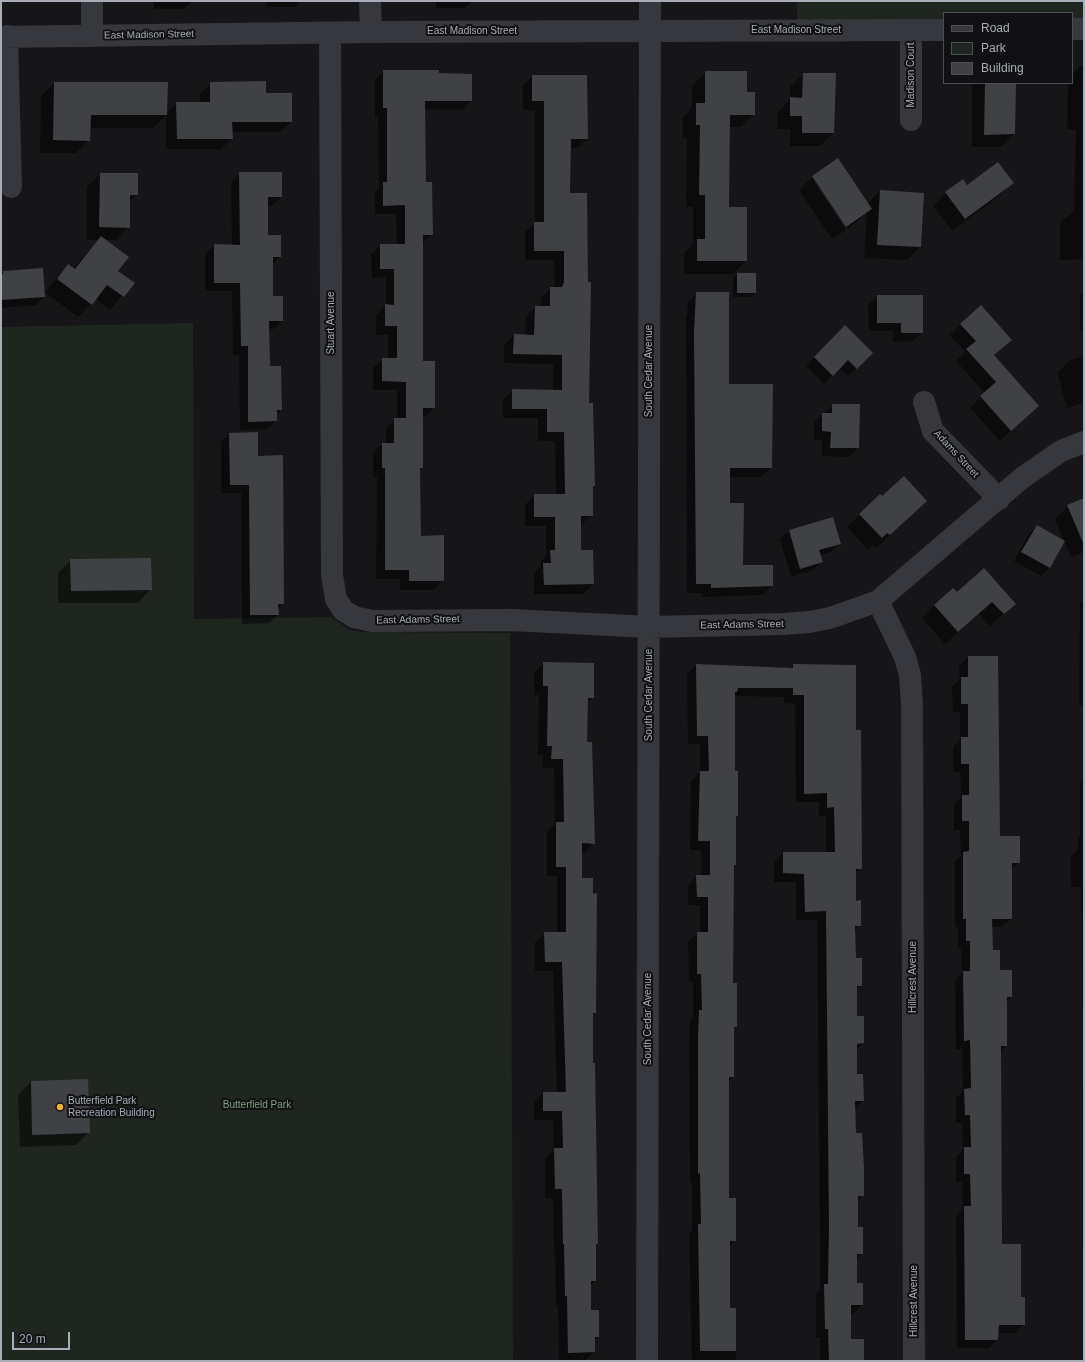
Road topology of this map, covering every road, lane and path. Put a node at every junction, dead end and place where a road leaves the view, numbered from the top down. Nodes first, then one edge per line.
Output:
1 (92, 1) edge
2 (370, 1) edge
3 (650, 1) edge
4 (1073, 29) edge
5 (1084, 29) edge
6 (650, 30) junction
7 (911, 30) junction
8 (943, 30) edge
9 (371, 32) junction
10 (330, 33) junction
11 (92, 36) junction
12 (4, 37) edge
13 (911, 120) dead end
14 (11, 187) dead end
15 (924, 402) dead end
16 (1084, 442) edge
17 (999, 499) junction
18 (878, 601) junction
19 (343, 610) joint
20 (649, 627) junction
21 (647, 1361) edge
22 (914, 1361) edge

1 - 11 street
2 - 9 street
3 - 6 street, South Cedar Avenue
4 - 5 street
6 - 7 street, East Madison Street
6 - 9 street, East Madison Street
6 - 20 street, South Cedar Avenue
7 - 8 street, East Madison Street
7 - 13 street, Madison Court
9 - 10 street, East Madison Street
10 - 11 street, East Madison Street
10 - 19 street, Stuart Avenue
11 - 12 street, East Madison Street
12 - 14 street
15 - 17 street, Adams Street
16 - 17 street, East Adams Street
17 - 18 street, East Adams Street
18 - 20 street, East Adams Street
18 - 22 street, Hillcrest Avenue
19 - 20 street, East Adams Street
20 - 21 street, South Cedar Avenue

